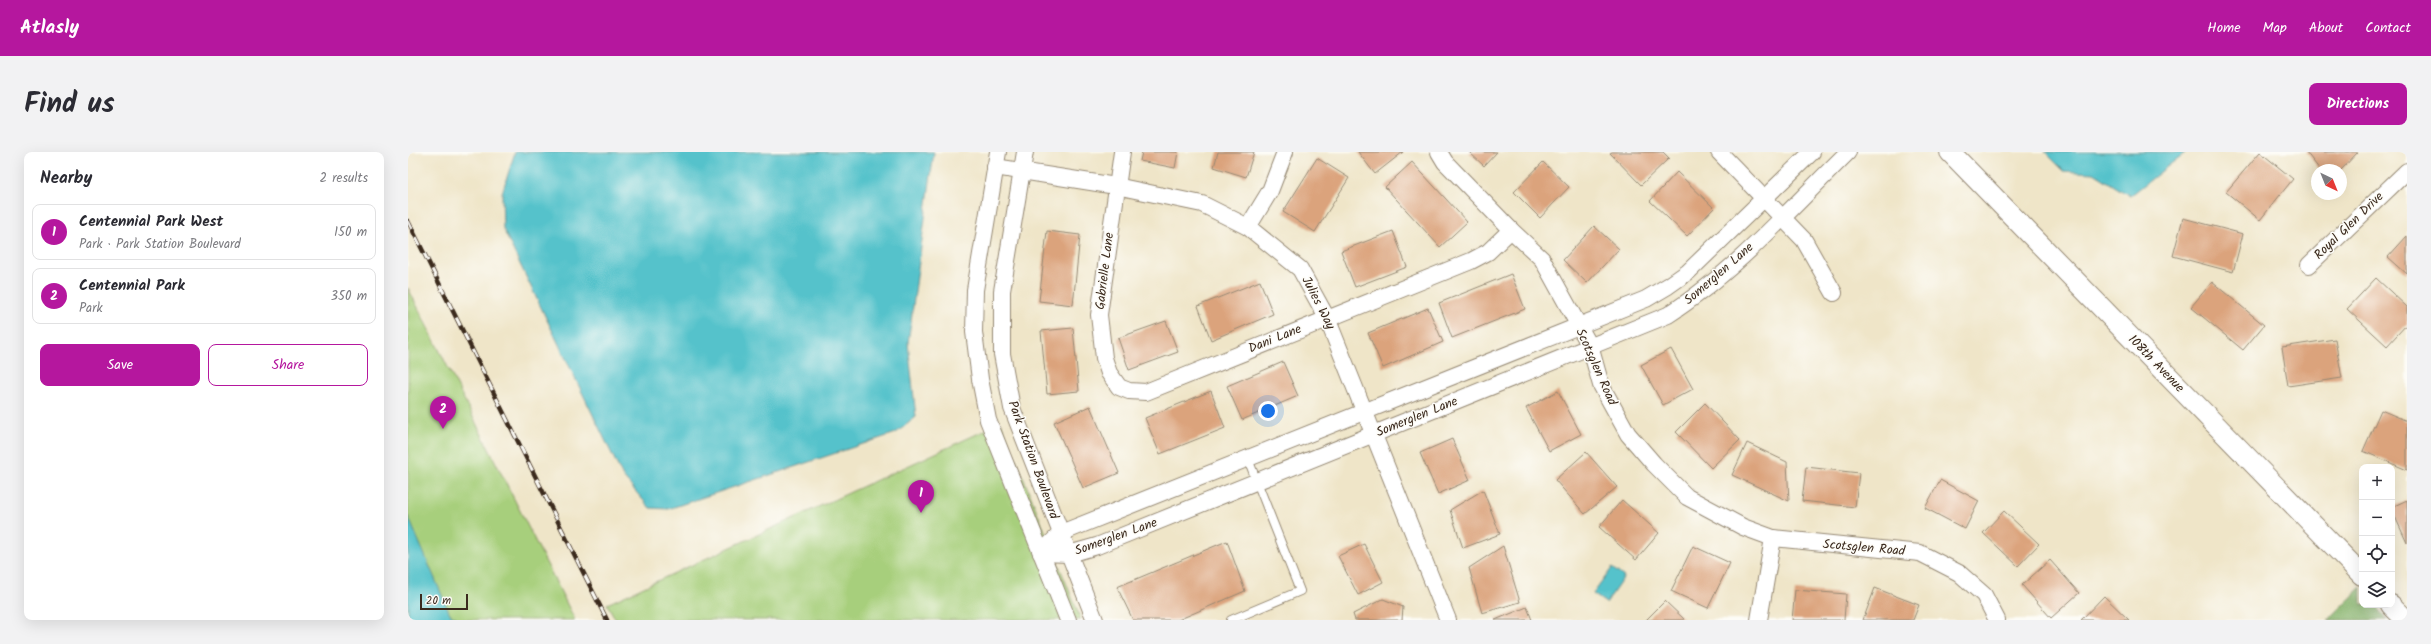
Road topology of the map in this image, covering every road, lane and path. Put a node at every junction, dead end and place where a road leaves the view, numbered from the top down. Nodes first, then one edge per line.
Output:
1 (1024, 152) edge
2 (1122, 152) edge
3 (1284, 152) edge
4 (1439, 152) edge
5 (1719, 152) edge
6 (1812, 152) edge
7 (1848, 152) edge
8 (1950, 152) edge
9 (996, 160) edge
10 (1022, 171) junction
11 (2407, 171) edge
12 (1116, 186) junction
13 (1765, 198) junction
14 (1783, 216) junction
15 (1248, 227) junction
16 (1511, 230) junction
17 (2309, 265) dead end
18 (1834, 293) dead end
19 (1327, 318) junction
20 (1578, 326) junction
21 (1590, 346) junction
22 (1119, 387) joint
23 (1365, 412) junction
24 (1374, 435) junction
25 (1248, 459) junction
26 (1257, 482) junction
27 (1061, 533) junction
28 (1773, 538) junction
29 (1041, 553) junction
30 (1069, 554) junction
31 (2359, 572) edge
32 (2394, 608) edge
33 (1068, 620) edge
34 (1095, 620) edge
35 (1231, 620) edge
36 (1448, 620) edge
37 (1759, 620) edge
38 (1997, 620) edge
39 (2406, 620) edge

1 - 10 street, Park Station Boulevard
2 - 12 street, Gabrielle Lane
3 - 15 street
4 - 16 street, Scotsglen Road
5 - 13 street
6 - 13 street, Somerglen Lane
7 - 14 street, Somerglen Lane
8 - 31 street, 108th Avenue
9 - 10 street, Julies Way
9 - 29 street, Park Station Boulevard
10 - 12 street, Julies Way
10 - 27 street, Park Station Boulevard
11 - 17 street, Royal Glen Drive
12 - 15 street, Julies Way
12 - 22 street, Gabrielle Lane
13 - 14 street
13 - 20 street, Somerglen Lane
14 - 18 street
14 - 21 street, Somerglen Lane
15 - 19 street, Julies Way
16 - 19 street, Dani Lane
16 - 20 street, Scotsglen Road
19 - 22 street, Dani Lane
19 - 23 street, Julies Way
20 - 21 street, Scotsglen Road
20 - 23 street, Somerglen Lane
21 - 24 street, Somerglen Lane
21 - 28 street, Scotsglen Road
23 - 24 street, Julies Way
23 - 25 street, Somerglen Lane
24 - 26 street, Somerglen Lane
24 - 36 street, Julies Way
25 - 26 lane
25 - 27 street, Somerglen Lane
26 - 30 street, Somerglen Lane
26 - 35 lane
27 - 29 street, Somerglen Lane
27 - 30 street, Park Station Boulevard
28 - 37 street
28 - 38 street, Scotsglen Road
29 - 30 street, Somerglen Lane
29 - 33 street, Park Station Boulevard
30 - 34 street, Park Station Boulevard
32 - 39 street

